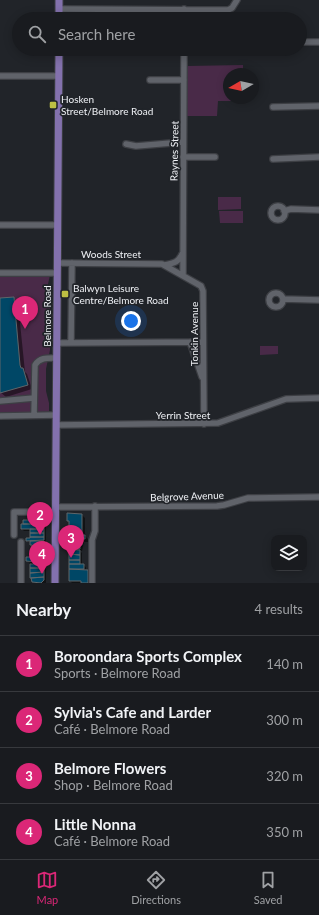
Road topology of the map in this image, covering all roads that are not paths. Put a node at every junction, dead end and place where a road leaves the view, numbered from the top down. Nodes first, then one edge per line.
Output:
1 (59, 0) edge
2 (236, 2) edge
3 (59, 9) joint
4 (184, 10) joint
5 (307, 42) edge
6 (319, 42) edge
7 (59, 56) edge
8 (184, 56) edge
9 (0, 76) edge
10 (59, 76) junction
11 (150, 80) dead end
12 (184, 80) junction
13 (319, 106) edge
14 (273, 107) dead end
15 (183, 142) junction
16 (126, 144) dead end
17 (183, 157) junction
18 (215, 157) dead end
19 (319, 157) edge
20 (273, 159) dead end
21 (319, 210) edge
22 (284, 211) dead end
23 (0, 225) edge
24 (58, 225) junction
25 (182, 253) junction
26 (57, 263) junction
27 (72, 263) junction
28 (165, 265) junction
29 (0, 273) edge
30 (57, 273) junction
31 (183, 275) junction
32 (283, 299) dead end
33 (319, 300) edge
34 (190, 342) junction
35 (204, 342) junction
36 (57, 343) junction
37 (71, 343) junction
38 (57, 358) junction
39 (204, 381) junction
40 (34, 398) junction
41 (319, 401) edge
42 (0, 402) edge
43 (34, 415) junction
44 (56, 415) junction
45 (0, 416) edge
46 (204, 424) junction
47 (56, 425) junction
48 (319, 497) edge
49 (95, 506) junction
50 (56, 509) junction
51 (14, 535) dead end
52 (21, 542) dead end
53 (21, 583) edge
54 (55, 583) edge
55 (92, 583) edge

1 - 3 main road
2 - 4 street
3 - 4 street
5 - 6 street
7 - 10 main road, Belmore Road
8 - 12 street, Raynes Street
9 - 10 street
10 - 24 main road, Belmore Road
11 - 12 street
12 - 15 street, Raynes Street
13 - 14 street
15 - 16 street
15 - 17 street, Raynes Street
17 - 18 street
17 - 25 street, Raynes Street
19 - 20 street
21 - 22 street
23 - 24 street
24 - 26 main road, Belmore Road
25 - 28 street
25 - 31 street, Raynes Street
26 - 27 street, Woods Street
26 - 30 main road, Belmore Road
27 - 28 street, Woods Street
27 - 37 street
28 - 31 street, Tonkin Avenue
29 - 30 street
30 - 36 main road, Belmore Road
31 - 35 street, Tonkin Avenue
32 - 33 street
34 - 35 street
34 - 37 street
34 - 39 street
35 - 39 street, Tonkin Avenue
36 - 37 street
36 - 38 main road, Belmore Road
38 - 40 street
38 - 44 main road, Belmore Road
39 - 46 street, Tonkin Avenue
40 - 42 street
40 - 43 street
41 - 46 street, Yerrin Street
43 - 44 street
43 - 45 street
44 - 47 main road, Belmore Road
46 - 47 street, Yerrin Street
47 - 50 main road, Belmore Road
48 - 49 street, Belgrove Avenue
49 - 50 street, Belgrove Avenue
49 - 55 street
50 - 51 street, Belgrove Avenue
50 - 54 main road, Belmore Road
52 - 53 street

